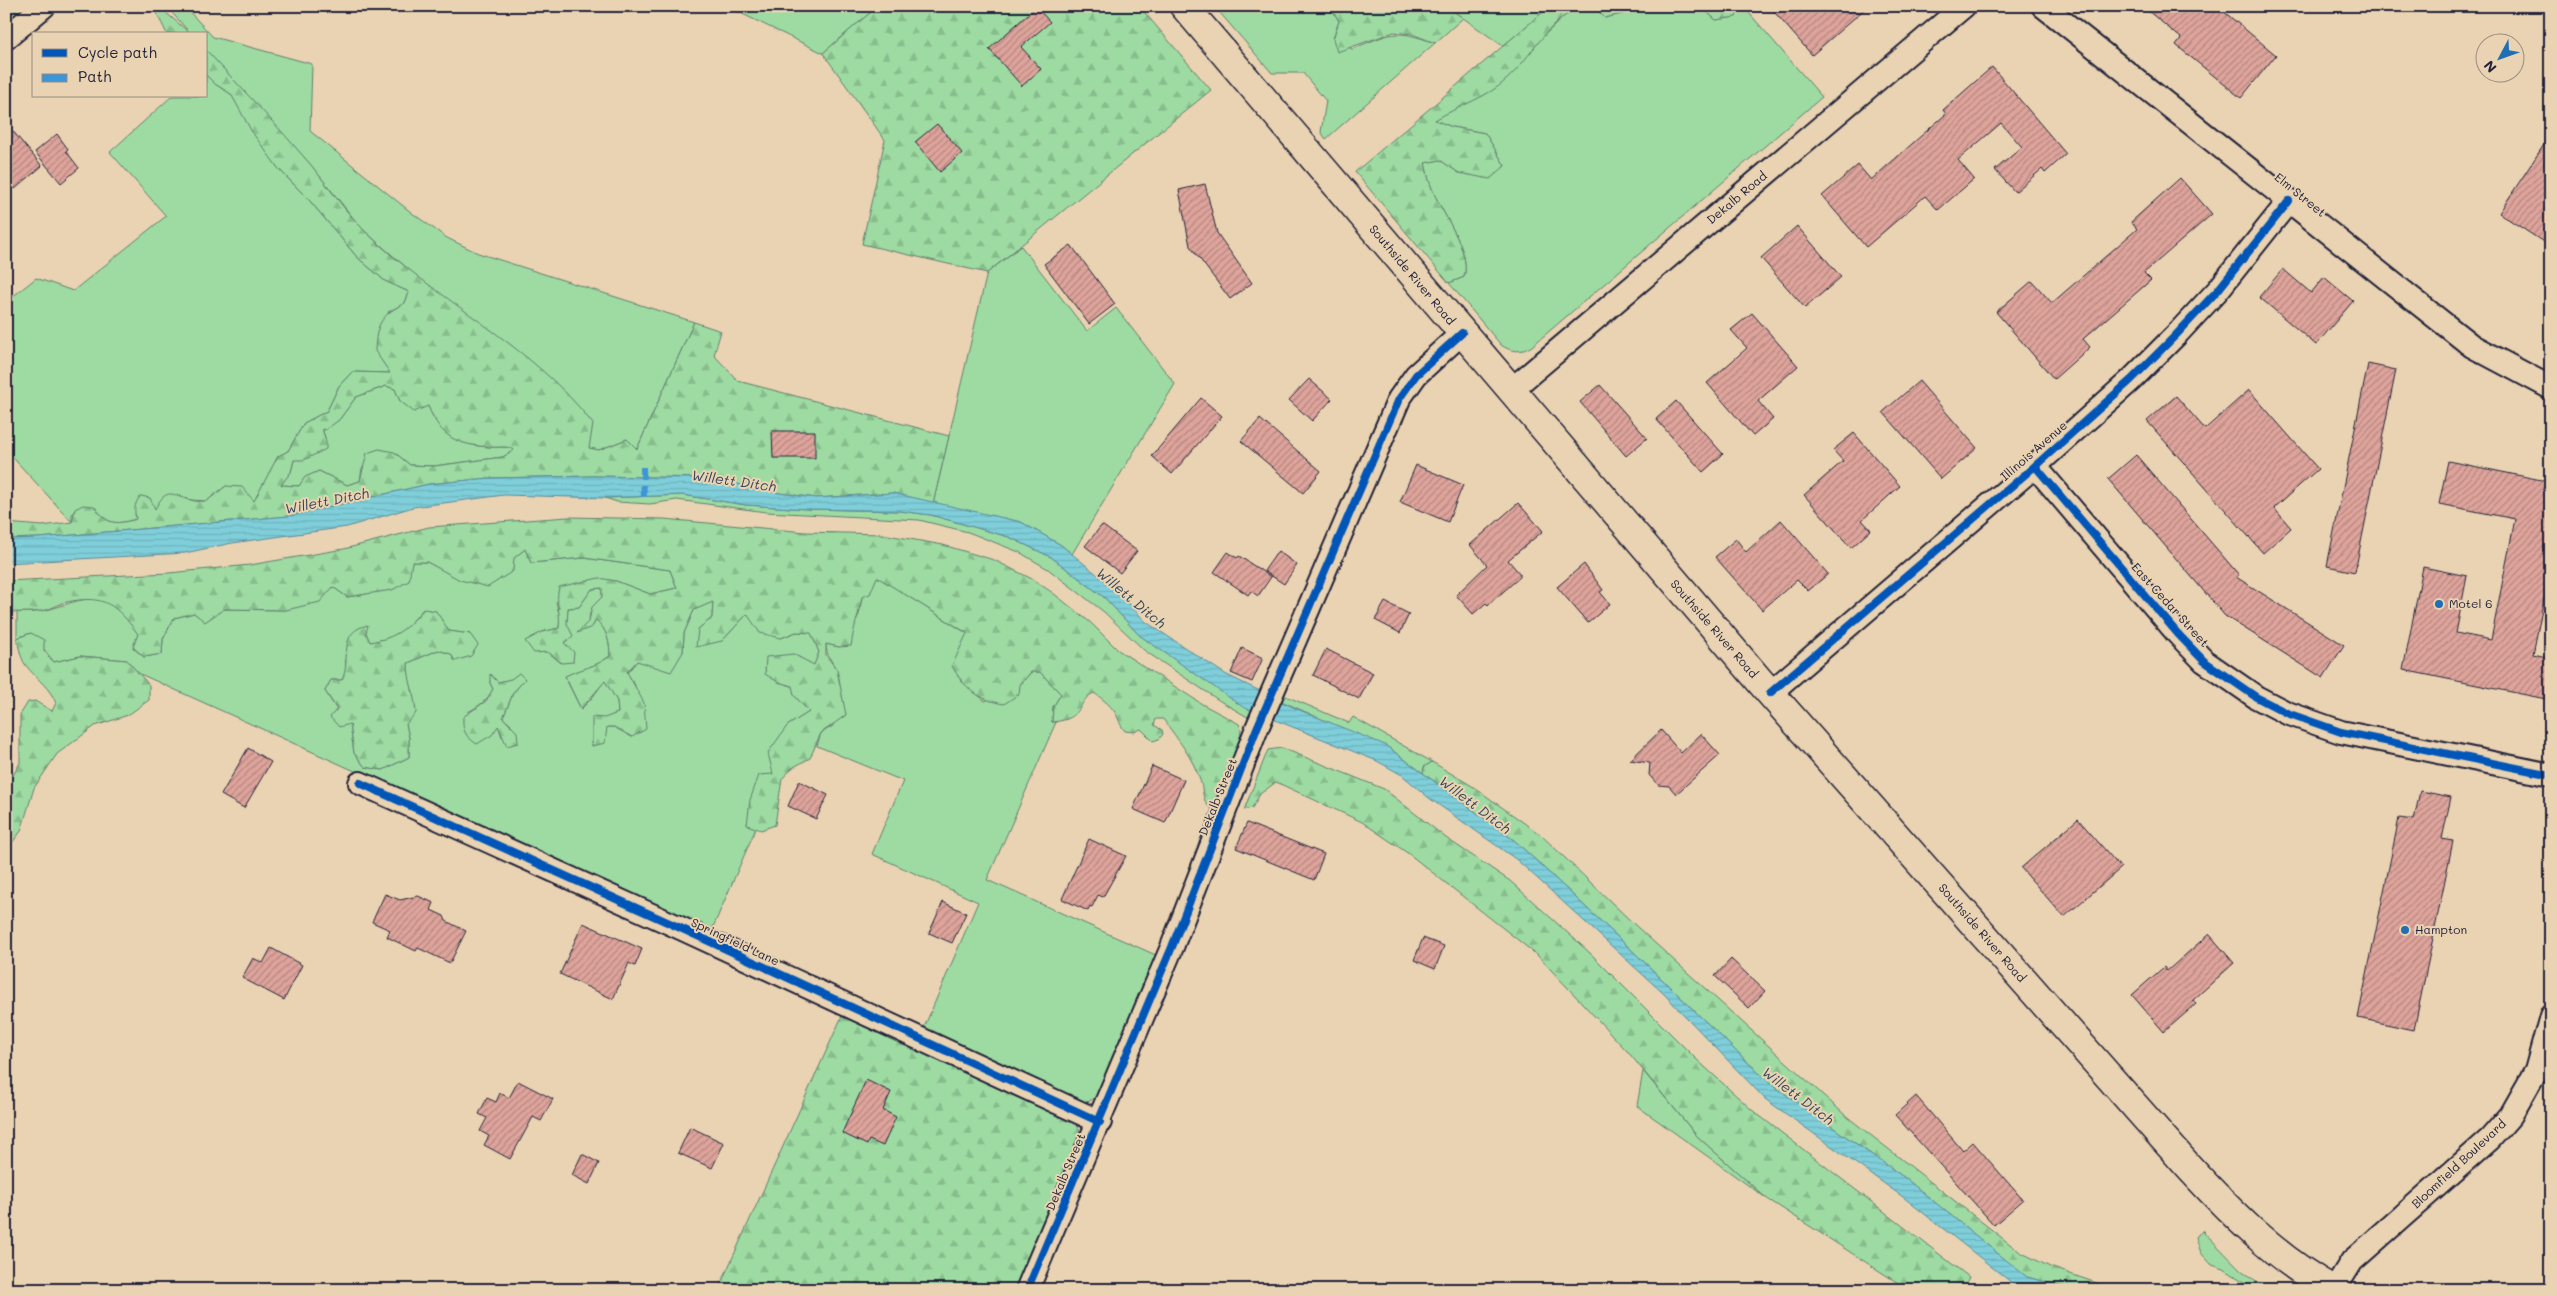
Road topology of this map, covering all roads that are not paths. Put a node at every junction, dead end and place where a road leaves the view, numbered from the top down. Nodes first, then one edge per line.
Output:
1 (44, 6) edge
2 (1184, 6) edge
3 (1964, 6) edge
4 (2044, 6) edge
5 (6, 38) edge
6 (2289, 201) junction
7 (1462, 333) junction
8 (2551, 388) edge
9 (1510, 390) junction
10 (2034, 466) junction
11 (1770, 693) junction
12 (2551, 776) edge
13 (360, 783) dead end
14 (2551, 1016) edge
15 (1100, 1122) junction
16 (1027, 1290) edge
17 (2333, 1290) edge

1 - 5 street
2 - 7 main road, Southside River Road
3 - 9 street, Dekalb Road
4 - 6 street, Elm Street
6 - 8 street, Elm Street
6 - 10 street, Illinois Avenue
7 - 9 main road, Southside River Road
7 - 15 street, Dekalb Street
9 - 11 main road, Southside River Road
10 - 11 street, Illinois Avenue
10 - 12 street, East Cedar Street
11 - 17 main road, Southside River Road
13 - 15 street, Springfield Lane
14 - 17 street, Bloomfield Boulevard
15 - 16 street, Dekalb Street

